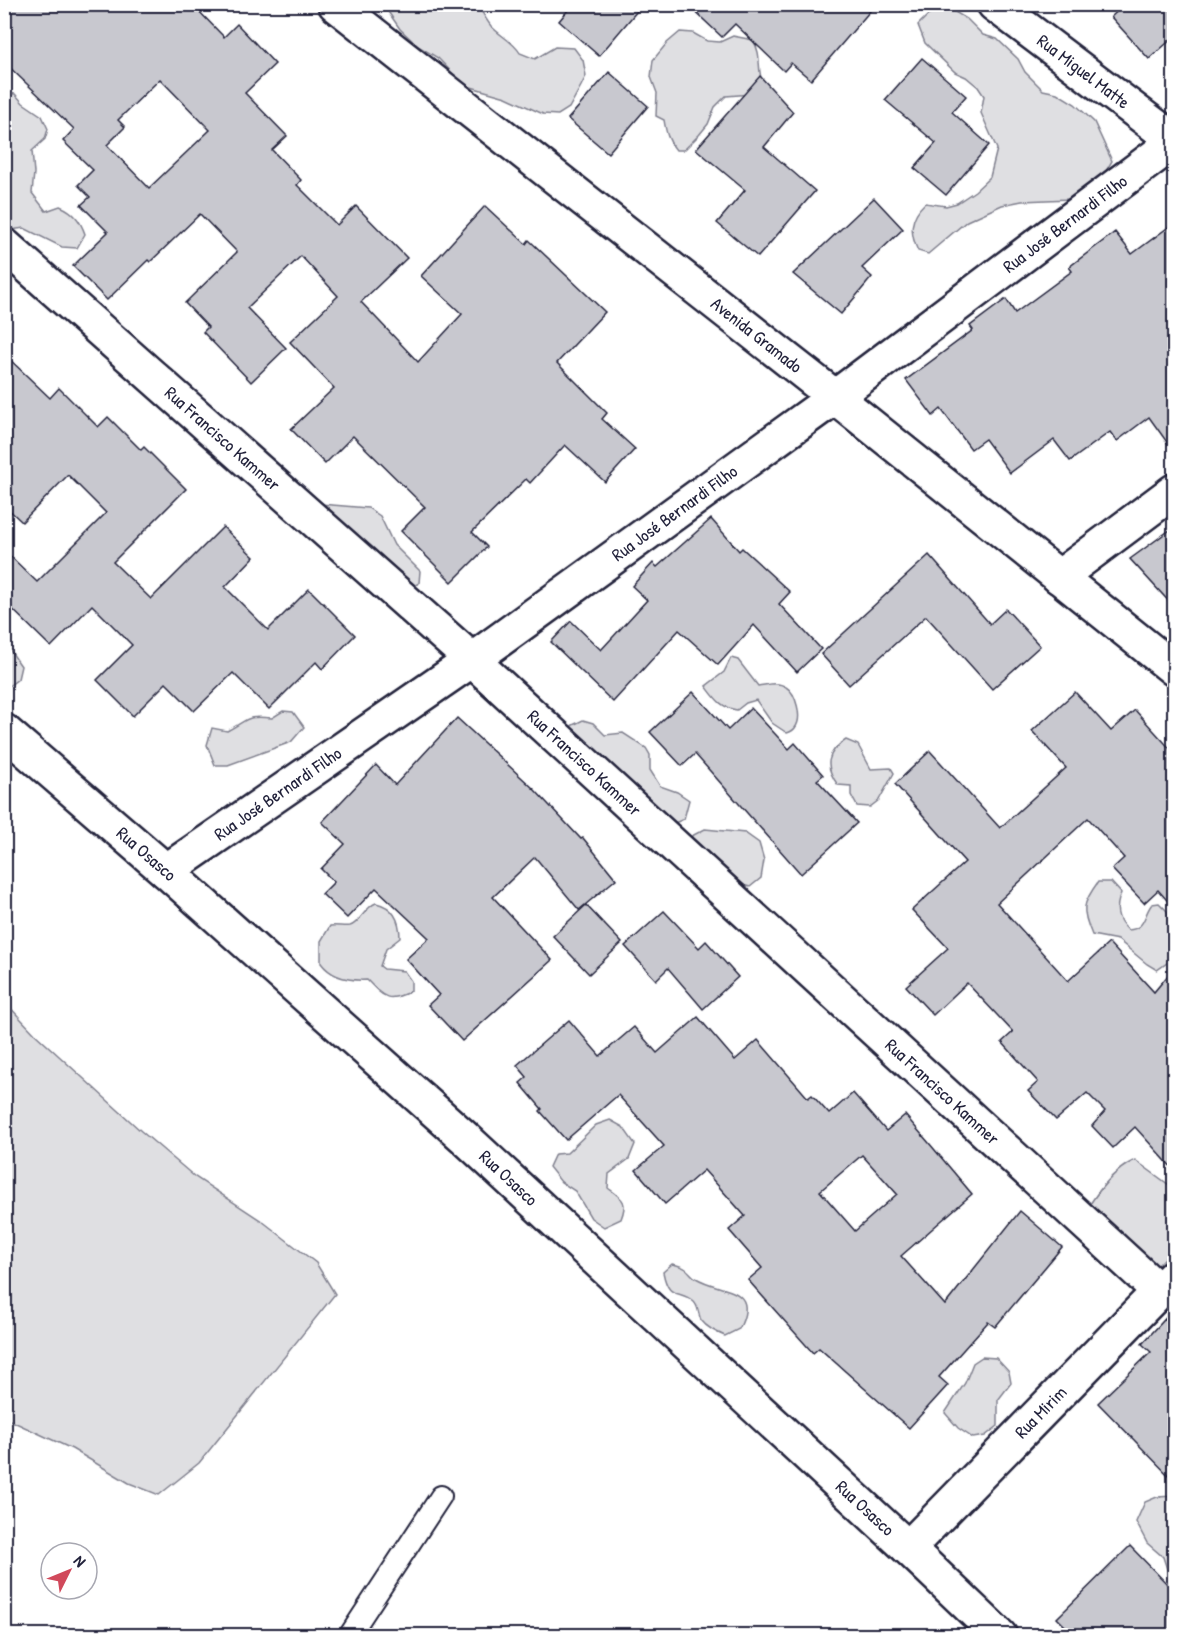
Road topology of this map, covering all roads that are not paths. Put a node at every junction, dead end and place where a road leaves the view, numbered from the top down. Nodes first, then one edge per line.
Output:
1 (994, 4) edge
2 (337, 5) edge
3 (1174, 141) edge
4 (4, 245) edge
5 (835, 397) junction
6 (1174, 491) edge
7 (1059, 577) junction
8 (472, 660) junction
9 (1174, 669) edge
10 (4, 731) edge
11 (166, 871) junction
12 (1167, 1284) edge
13 (441, 1496) dead end
14 (908, 1548) junction
15 (349, 1635) edge
16 (1000, 1635) edge

1 - 3 street, Rua Miguel Matte
2 - 5 street, Avenida Gramado
3 - 5 street, Rua José Bernardi Filho
4 - 8 street, Rua Francisco Kammer
5 - 7 street, Avenida Gramado
5 - 8 street, Rua José Bernardi Filho
6 - 7 street
7 - 9 street, Avenida Gramado
8 - 11 street, Rua José Bernardi Filho
8 - 12 street, Rua Francisco Kammer
10 - 11 street, Rua Osasco
11 - 14 street, Rua Osasco
12 - 14 street, Rua Mirim
13 - 15 lane
14 - 16 street, Rua Osasco

